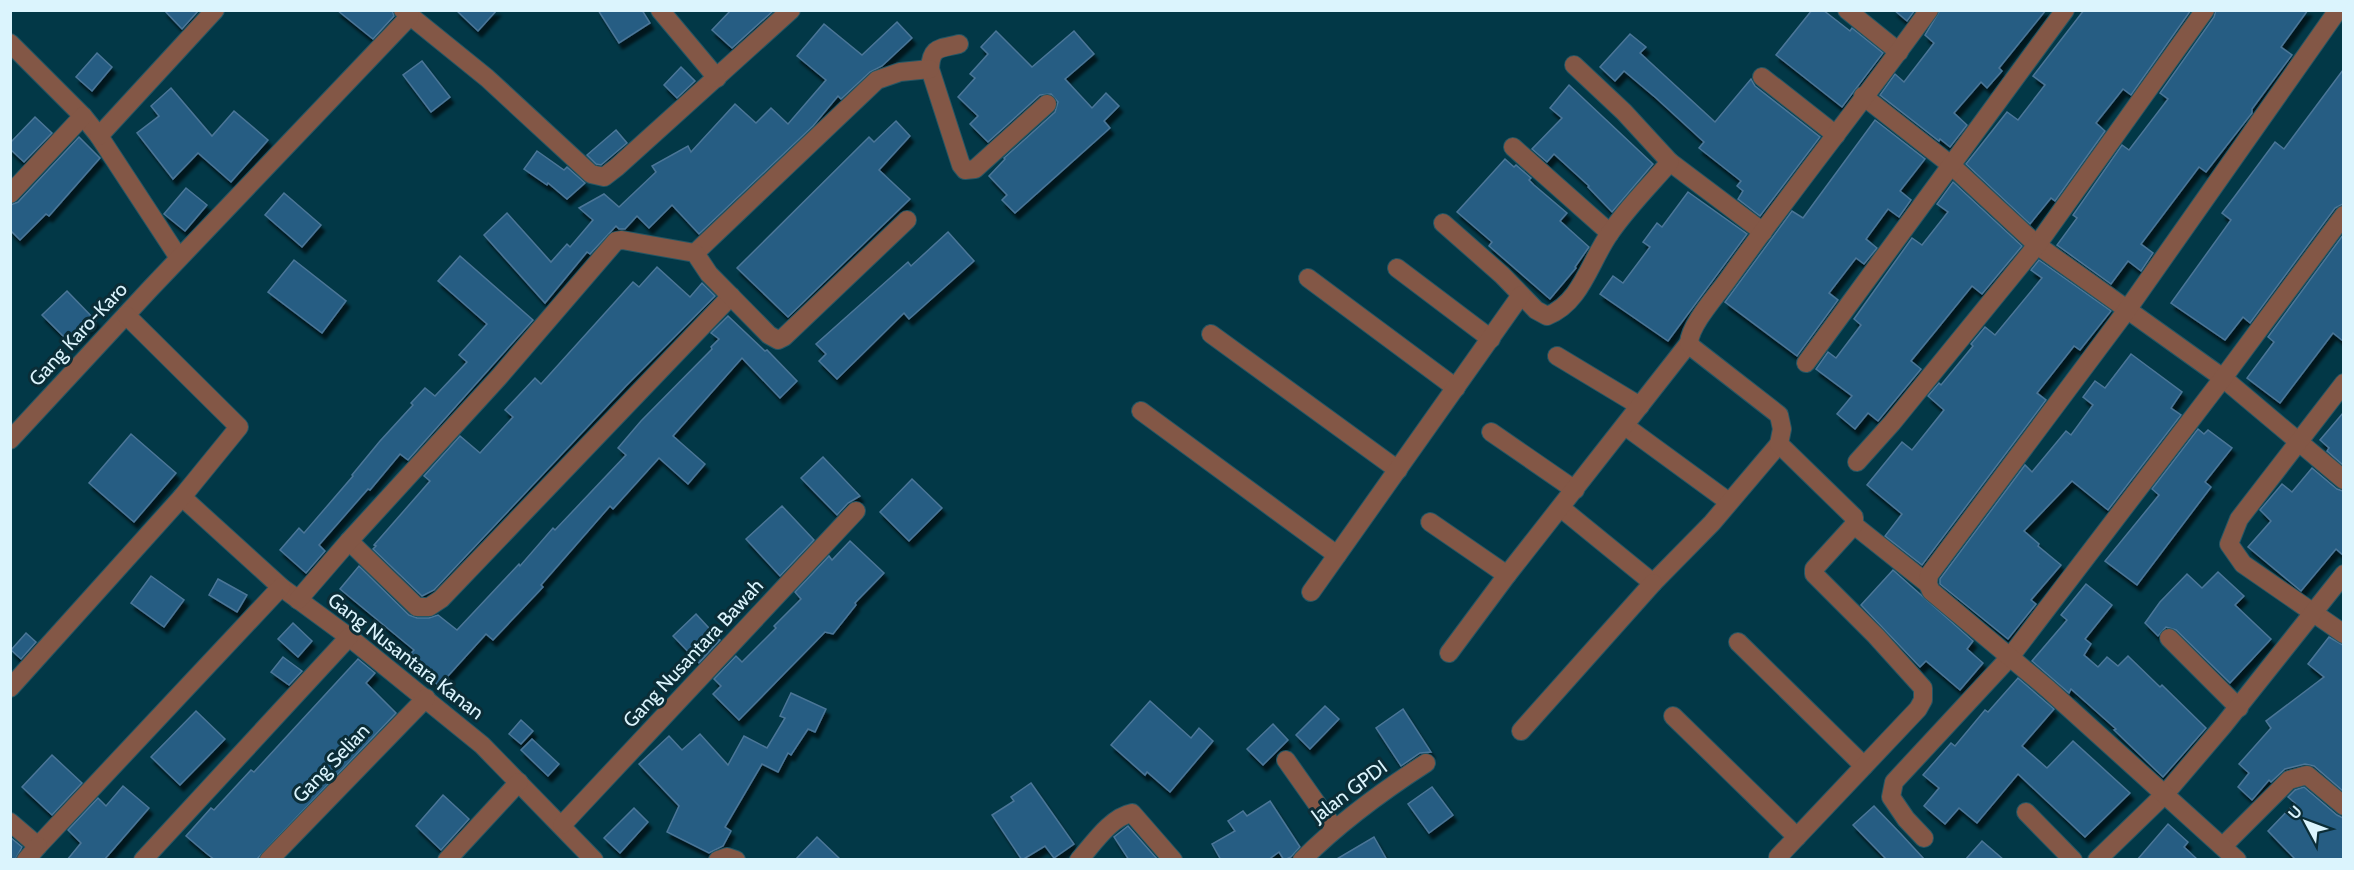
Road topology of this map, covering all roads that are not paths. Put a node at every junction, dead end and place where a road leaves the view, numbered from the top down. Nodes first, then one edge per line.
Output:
1 (215, 10) edge
2 (660, 10) edge
3 (792, 10) edge
4 (1846, 10) edge
5 (1929, 10) edge
6 (2065, 10) edge
7 (2205, 10) edge
8 (2338, 10) edge
9 (406, 13) edge
10 (11, 45) edge
11 (959, 45) dead end
12 (1899, 52) junction
13 (1574, 65) dead end
14 (925, 70) junction
15 (1762, 76) dead end
16 (717, 78) junction
17 (1863, 96) junction
18 (1047, 104) dead end
19 (83, 116) junction
20 (1836, 135) junction
21 (99, 136) junction
22 (1513, 147) dead end
23 (1670, 162) junction
24 (1951, 165) junction
25 (10, 194) edge
26 (2343, 216) edge
27 (907, 220) dead end
28 (1443, 223) dead end
29 (1763, 232) junction
30 (1610, 233) junction
31 (2037, 245) junction
32 (695, 253) junction
33 (179, 258) junction
34 (1397, 268) dead end
35 (1308, 278) dead end
36 (731, 296) junction
37 (1521, 296) junction
38 (2127, 310) junction
39 (126, 315) junction
40 (1211, 334) dead end
41 (1491, 339) junction
42 (1689, 343) junction
43 (1557, 356) dead end
44 (1806, 363) dead end
45 (2223, 378) junction
46 (2343, 383) edge
47 (1456, 388) junction
48 (1640, 406) junction
49 (1141, 411) dead end
50 (1625, 426) junction
51 (1491, 432) dead end
52 (10, 441) edge
53 (2298, 442) junction
54 (1779, 444) junction
55 (1857, 462) dead end
56 (1398, 470) junction
57 (2343, 480) edge
58 (1575, 490) junction
59 (182, 497) junction
60 (1729, 502) junction
61 (1561, 508) junction
62 (856, 511) dead end
63 (1430, 522) dead end
64 (1854, 525) junction
65 (349, 541) junction
66 (1337, 555) junction
67 (2343, 574) edge
68 (1507, 575) junction
69 (1653, 583) junction
70 (1928, 584) junction
71 (281, 587) junction
72 (1311, 592) dead end
73 (298, 600) junction
74 (2313, 611) junction
75 (2343, 634) edge
76 (349, 637) junction
77 (2169, 638) dead end
78 (1738, 642) dead end
79 (1449, 653) dead end
80 (2010, 657) junction
81 (10, 688) edge
82 (426, 698) junction
83 (2239, 708) junction
84 (1673, 716) dead end
85 (1521, 731) dead end
86 (1286, 760) dead end
87 (1426, 763) dead end
88 (1864, 766) junction
89 (519, 782) junction
90 (2164, 794) junction
91 (2343, 806) edge
92 (2026, 812) dead end
93 (10, 822) edge
94 (562, 825) junction
95 (1334, 828) junction
96 (1797, 837) junction
97 (1924, 838) dead end
98 (2223, 846) junction
99 (32, 853) edge
100 (1778, 859) edge
101 (143, 860) edge
102 (268, 860) edge
103 (447, 860) edge
104 (594, 860) edge
105 (718, 860) edge
106 (736, 860) edge
107 (1079, 860) edge
108 (1173, 860) edge
109 (1302, 860) edge
110 (2073, 860) edge
111 (2097, 860) edge
112 (2237, 860) edge

1 - 21 street
2 - 16 street
3 - 16 street
4 - 12 street
5 - 12 street
6 - 24 street
7 - 31 street
8 - 38 street
9 - 16 street
9 - 33 street, Gang Karo-Karo
10 - 19 street
11 - 14 street
12 - 17 street
13 - 23 street
14 - 18 street
14 - 32 street
15 - 20 street
17 - 20 street
17 - 24 street
19 - 21 street
19 - 25 street
20 - 29 street
21 - 33 street
22 - 30 street
23 - 29 street
23 - 30 street
24 - 31 street
24 - 44 street
26 - 45 street
27 - 36 street
28 - 37 street
29 - 42 street
30 - 37 street
31 - 38 street
31 - 55 street
32 - 36 street
32 - 65 street
33 - 39 street, Gang Karo-Karo
34 - 41 street
35 - 47 street
36 - 65 street
37 - 41 street
38 - 45 street
38 - 70 street
39 - 52 street, Gang Karo-Karo
39 - 59 street
40 - 56 street
41 - 47 street
42 - 48 street
42 - 54 street
43 - 48 street
45 - 53 street
45 - 80 street
46 - 53 street
47 - 56 street
48 - 50 street
49 - 66 street
50 - 58 street
50 - 60 street
51 - 58 street
53 - 57 street
53 - 74 street
54 - 60 street
54 - 64 street
56 - 66 street
58 - 61 street
59 - 71 street, Gang Nusantara Kanan
59 - 81 street
60 - 69 street
61 - 68 street
61 - 69 street
62 - 94 street, Gang Nusantara Bawah
63 - 68 street
64 - 70 street
64 - 88 street
65 - 73 street
66 - 72 street
67 - 74 street
68 - 79 street
69 - 85 street
70 - 80 street
71 - 73 street, Gang Nusantara Kanan
71 - 99 street
73 - 76 street, Gang Nusantara Kanan
74 - 75 street
74 - 83 street
76 - 82 street, Gang Nusantara Kanan
76 - 101 street
77 - 83 street
78 - 88 street
80 - 90 street
80 - 97 street
82 - 89 street, Gang Nusantara Kanan
82 - 102 street, Gang Selian
83 - 90 street
84 - 96 street
86 - 95 street
87 - 95 street, Jalan GPDI
88 - 96 street
89 - 94 street, Gang Nusantara Kanan
89 - 103 street
90 - 98 street
90 - 111 street
91 - 98 street
92 - 110 street
93 - 99 street
94 - 104 street, Gang Nusantara Kanan
95 - 109 street, Jalan GPDI
96 - 100 street
98 - 112 street
105 - 106 street
107 - 108 street

